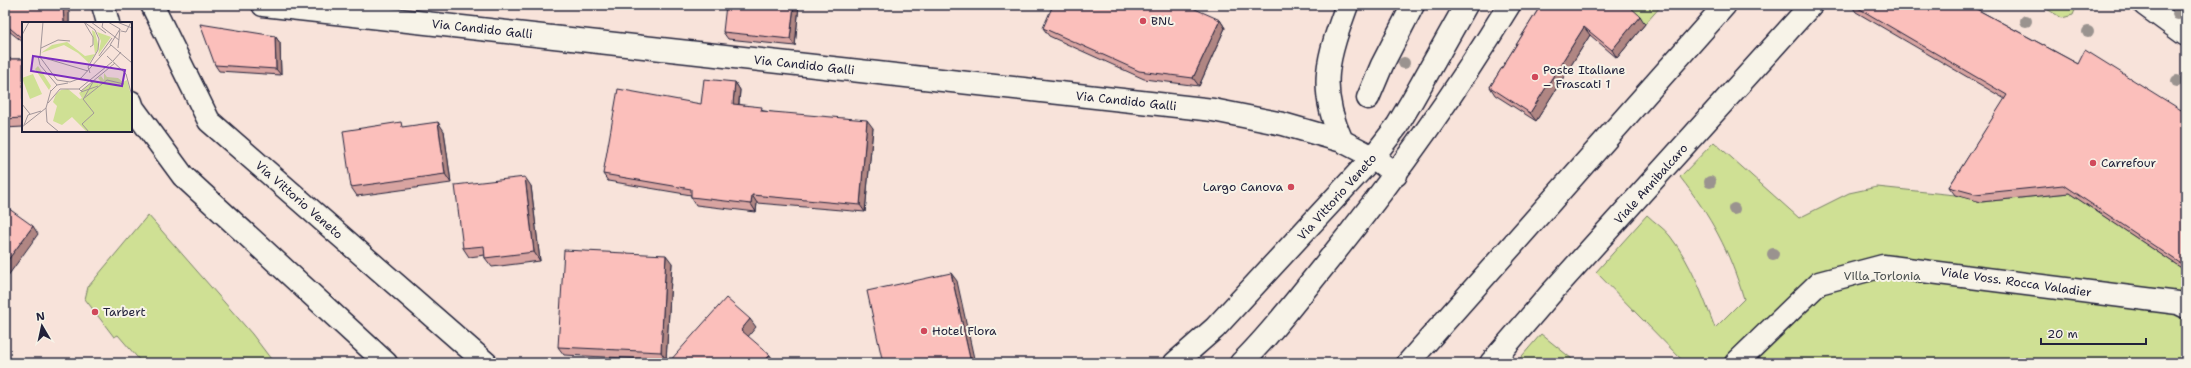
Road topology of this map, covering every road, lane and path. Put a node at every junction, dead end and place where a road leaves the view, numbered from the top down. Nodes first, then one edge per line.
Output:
1 (103, 5) edge
2 (152, 5) edge
3 (263, 5) edge
4 (1347, 5) edge
5 (1413, 5) edge
6 (1466, 5) edge
7 (1509, 5) edge
8 (1725, 5) edge
9 (1811, 5) edge
10 (2145, 5) edge
11 (108, 22) edge
12 (2186, 36) edge
13 (1368, 98) dead end
14 (132, 105) edge
15 (1342, 141) junction
16 (1374, 157) junction
17 (1396, 175) junction
18 (2186, 307) edge
19 (386, 363) edge
20 (486, 363) edge
21 (1176, 363) edge
22 (1240, 363) edge
23 (1408, 363) edge
24 (1491, 363) edge
25 (1736, 363) edge

1 - 11 street
2 - 20 street, Via Vittorio Veneto
3 - 15 street, Via Candido Galli
4 - 15 street
5 - 13 street
6 - 16 street, Via Vittorio Veneto
7 - 17 street
8 - 23 street
9 - 24 street, Viale Annibalcaro
10 - 12 street
14 - 19 street
15 - 16 street, Via Candido Galli
16 - 17 street, Via Candido Galli
16 - 21 street, Via Vittorio Veneto
17 - 22 street
18 - 25 street, Viale Voss. Rocca Valadier

